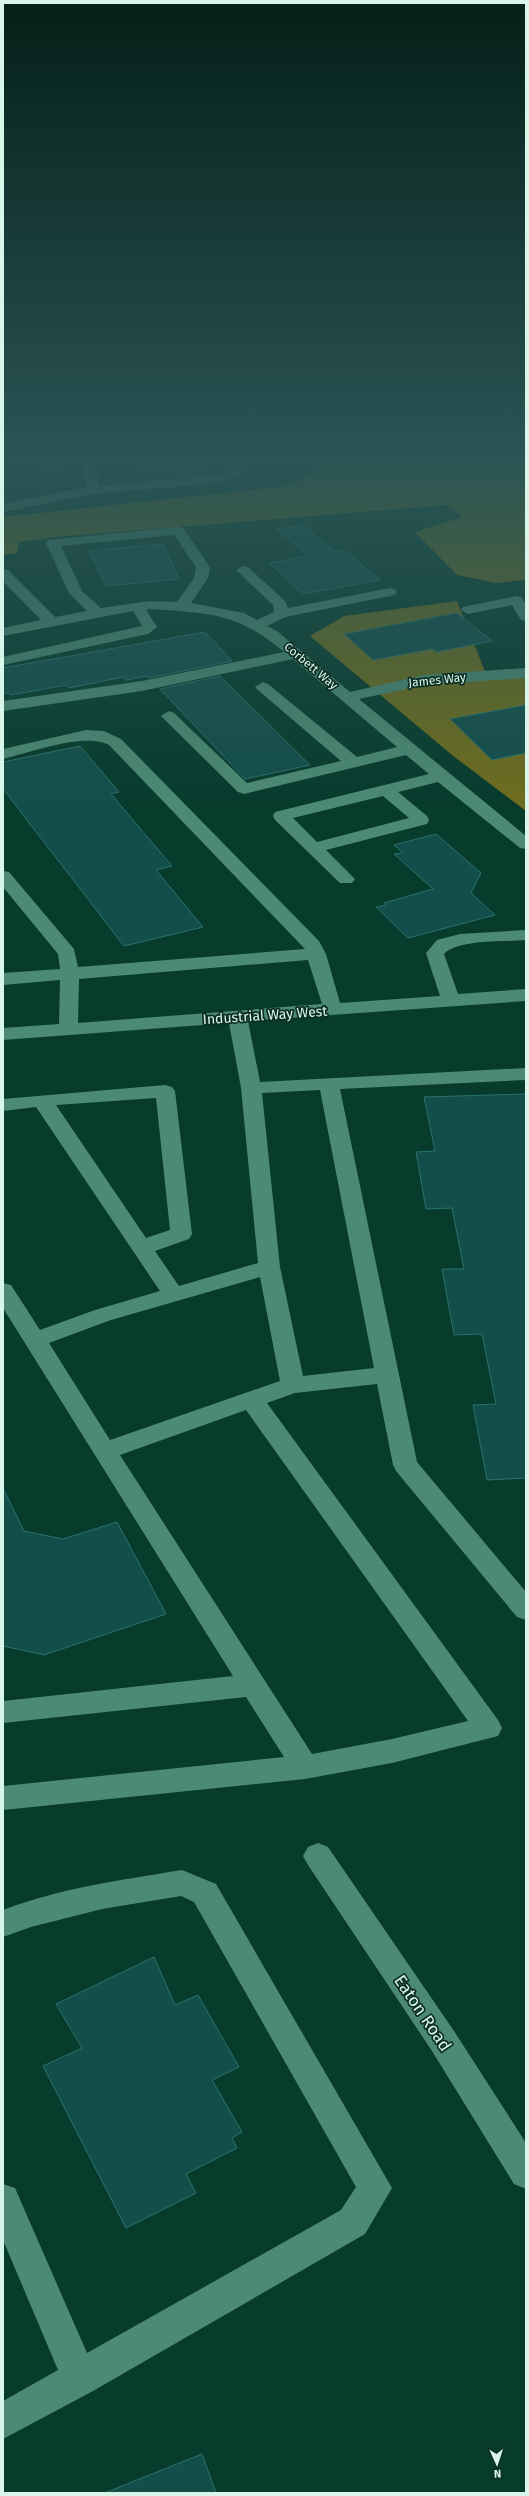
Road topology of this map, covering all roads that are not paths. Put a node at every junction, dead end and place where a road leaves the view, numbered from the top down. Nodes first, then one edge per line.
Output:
1 (3, 573) edge
2 (67, 573) edge
3 (202, 573) edge
4 (247, 573) edge
5 (390, 592) dead end
6 (137, 606) junction
7 (182, 606) junction
8 (468, 610) dead end
9 (98, 613) junction
10 (282, 614) junction
11 (526, 617) edge
12 (52, 622) junction
13 (259, 624) junction
14 (3, 632) edge
15 (296, 654) junction
16 (3, 661) edge
17 (526, 673) edge
18 (263, 687) dead end
19 (349, 697) junction
20 (3, 706) edge
21 (169, 716) dead end
22 (408, 749) junction
23 (3, 754) edge
24 (353, 762) junction
25 (441, 776) junction
26 (386, 790) junction
27 (526, 844) edge
28 (313, 848) junction
29 (3, 876) edge
30 (346, 879) dead end
31 (526, 935) edge
32 (317, 954) junction
33 (70, 974) junction
34 (3, 979) edge
35 (526, 995) edge
36 (451, 1001) junction
37 (333, 1010) junction
38 (238, 1017) junction
39 (68, 1030) junction
40 (3, 1034) edge
41 (526, 1074) edge
42 (329, 1085) junction
43 (252, 1088) junction
44 (42, 1100) junction
45 (3, 1105) edge
46 (142, 1247) junction
47 (270, 1267) junction
48 (3, 1290) edge
49 (173, 1294) junction
50 (35, 1340) junction
51 (385, 1375) junction
52 (293, 1385) junction
53 (251, 1399) junction
54 (105, 1451) junction
55 (526, 1610) edge
56 (253, 1685) junction
57 (3, 1712) edge
58 (305, 1767) junction
59 (3, 1798) edge
60 (318, 1856) dead end
61 (3, 1924) edge
62 (524, 2164) edge
63 (3, 2200) edge
64 (80, 2378) junction
65 (3, 2421) edge

1 - 12 street
2 - 9 street
3 - 7 street
4 - 10 street
5 - 10 street
6 - 7 street, Corbett Way
6 - 9 street, Corbett Way
6 - 16 street
7 - 13 street, Corbett Way
8 - 11 street
9 - 12 street, Corbett Way
10 - 13 street
12 - 14 street, Corbett Way
13 - 15 street, Corbett Way
15 - 19 street, Corbett Way
15 - 20 street
17 - 19 street, James Way
18 - 24 street
19 - 22 street, Corbett Way
21 - 24 street
22 - 24 street
22 - 25 street, Corbett Way
23 - 32 street
25 - 26 street
25 - 27 street, Corbett Way
26 - 28 street
26 - 28 street
28 - 30 street
29 - 33 street
31 - 36 street
32 - 33 street
32 - 37 street
33 - 34 street
33 - 39 street
35 - 36 street, Industrial Way West
36 - 37 street, Industrial Way West
37 - 38 street, Industrial Way West
38 - 39 street, Industrial Way West
38 - 43 street
39 - 40 street, Industrial Way West
41 - 42 street
42 - 43 street
42 - 51 street
43 - 47 street
44 - 45 street
44 - 46 street
44 - 46 street
46 - 49 street
47 - 49 street
47 - 52 street
48 - 50 street
49 - 50 street
50 - 54 street
51 - 52 street
51 - 55 street
52 - 53 street
53 - 54 street
53 - 58 street
54 - 56 street
56 - 57 street
56 - 58 street
58 - 59 street
60 - 62 street, Eaton Road
61 - 64 street
63 - 64 street
64 - 65 street

